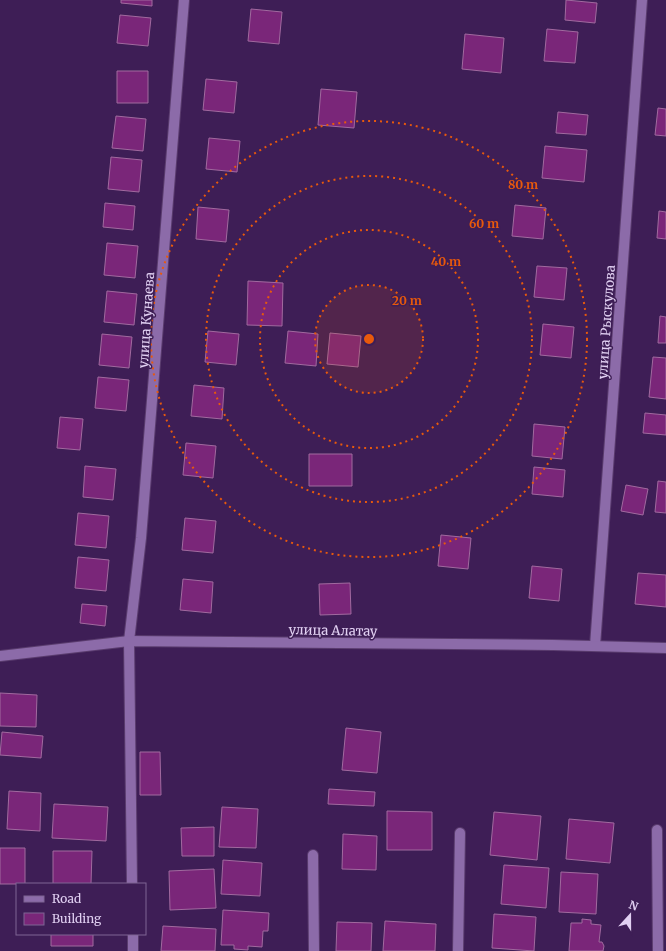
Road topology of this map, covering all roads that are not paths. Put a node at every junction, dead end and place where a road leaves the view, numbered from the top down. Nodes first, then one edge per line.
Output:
1 (184, 0) edge
2 (642, 0) edge
3 (129, 641) junction
4 (595, 646) junction
5 (666, 648) edge
6 (0, 656) edge
7 (657, 830) dead end
8 (460, 833) dead end
9 (313, 855) dead end
10 (132, 883) edge
11 (133, 935) edge
12 (133, 951) edge
13 (314, 951) edge
14 (458, 951) edge
15 (658, 951) edge

1 - 3 street, улица Кунаева
2 - 4 street, улица Рыскулова
3 - 4 street, улица Алатау
3 - 6 street, улица Алатау
3 - 10 street, улица Кунаева
4 - 5 street, улица Алатау
7 - 15 street
8 - 14 street
9 - 13 street
11 - 12 street

